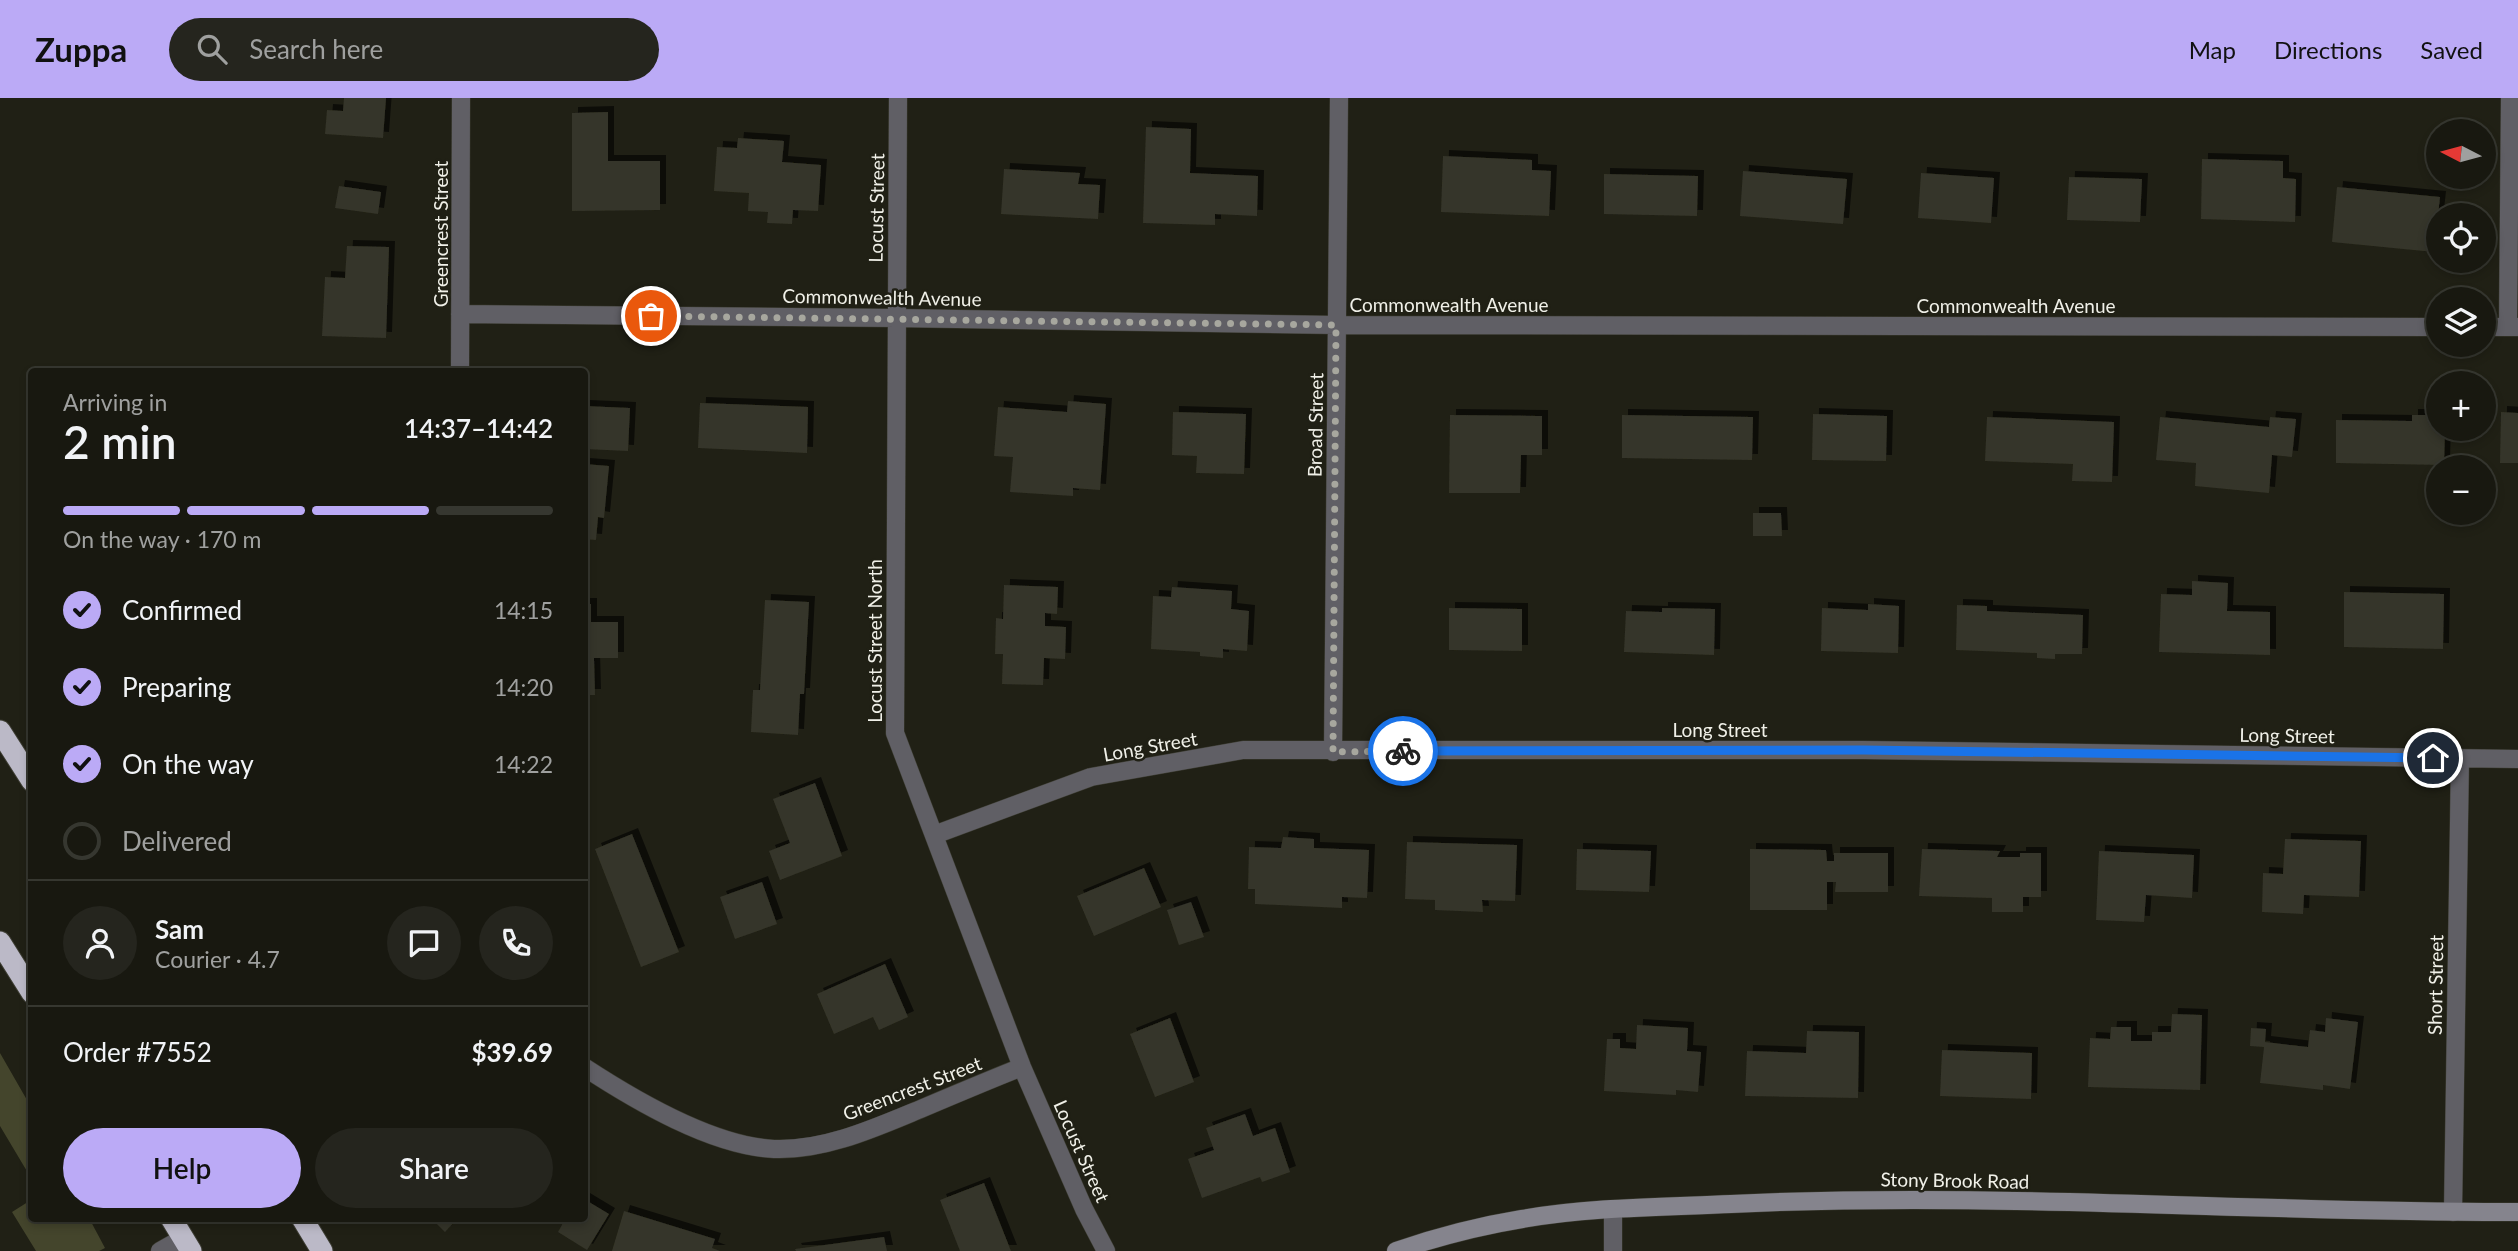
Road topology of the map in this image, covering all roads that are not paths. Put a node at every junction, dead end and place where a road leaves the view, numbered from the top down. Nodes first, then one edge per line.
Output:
1 (461, 98) edge
2 (898, 98) edge
3 (1339, 98) edge
4 (2510, 98) edge
5 (460, 314) junction
6 (896, 317) junction
7 (1336, 325) junction
8 (2426, 327) edge
9 (2513, 327) edge
10 (460, 368) edge
11 (0, 731) edge
12 (1333, 752) junction
13 (2460, 758) junction
14 (2518, 759) edge
15 (28, 776) edge
16 (934, 835) junction
17 (0, 942) edge
18 (28, 987) edge
19 (1022, 1066) junction
20 (588, 1070) edge
21 (1613, 1210) junction
22 (2453, 1212) junction
23 (2518, 1212) edge
24 (173, 1222) edge
25 (304, 1222) edge
26 (187, 1245) edge
27 (160, 1251) edge
28 (322, 1251) edge
29 (1105, 1251) edge
30 (1396, 1251) edge
31 (1613, 1251) edge

1 - 5 street, Greencrest Street
2 - 6 street, Locust Street
3 - 7 street, Broad Street
4 - 9 street
5 - 6 street, Commonwealth Avenue
5 - 10 street, Greencrest Street
6 - 7 street, Commonwealth Avenue
6 - 16 street, Locust Street North
7 - 8 street, Commonwealth Avenue
7 - 12 street, Broad Street
11 - 15 highway
12 - 13 street, Long Street
12 - 16 street, Long Street
13 - 14 street, Long Street
13 - 22 street, Short Street
16 - 19 street, Locust Street North
17 - 18 highway
19 - 20 street, Greencrest Street
19 - 29 street, Locust Street
21 - 22 main road, Stony Brook Road
21 - 30 main road, Stony Brook Road
21 - 31 street
22 - 23 main road, Stony Brook Road
24 - 26 highway
25 - 28 highway
26 - 27 street

